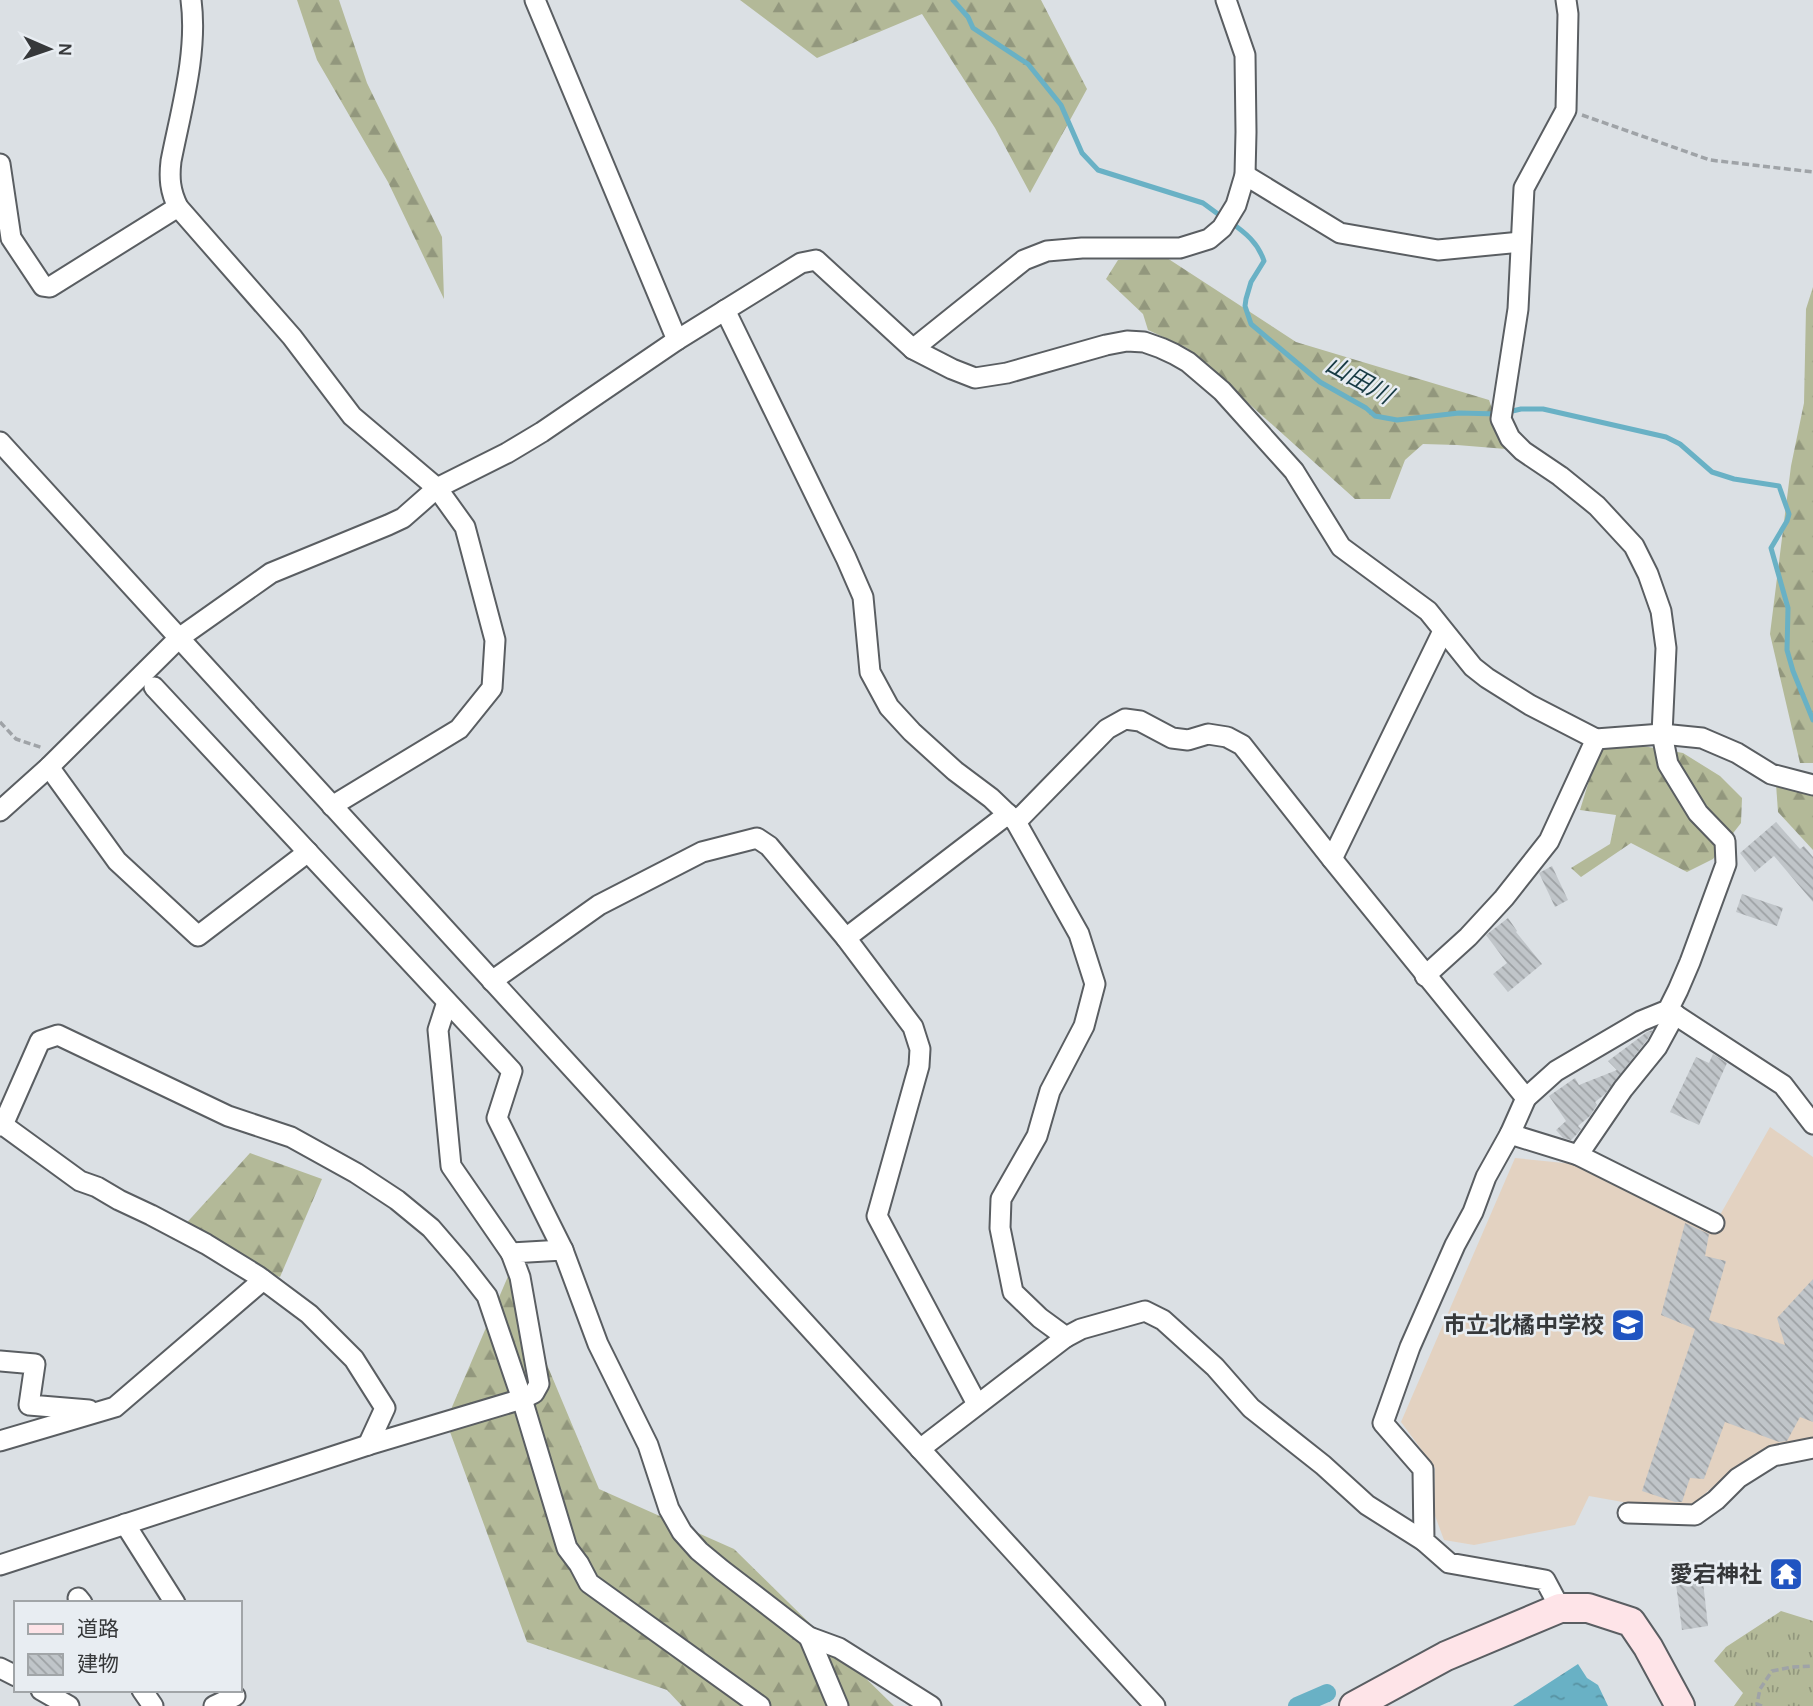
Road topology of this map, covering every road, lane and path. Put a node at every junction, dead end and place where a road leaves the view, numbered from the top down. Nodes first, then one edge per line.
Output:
1 (191, 0) edge
2 (535, 0) edge
3 (1226, 0) edge
4 (1566, 0) edge
5 (1566, 110) junction
6 (0, 164) edge
7 (1813, 172) edge
8 (1245, 175) junction
9 (178, 207) junction
10 (1521, 242) junction
11 (725, 310) junction
12 (677, 340) junction
13 (913, 349) junction
14 (0, 442) edge
15 (437, 488) junction
16 (1443, 631) junction
17 (179, 638) junction
18 (154, 687) dead end
19 (0, 722) edge
20 (1662, 734) junction
21 (1595, 739) junction
22 (55, 760) junction
23 (1813, 785) edge
24 (332, 806) junction
25 (0, 811) edge
26 (1012, 818) junction
27 (308, 852) junction
28 (1332, 859) junction
29 (846, 938) junction
30 (1425, 976) junction
31 (492, 981) junction
32 (447, 1002) junction
33 (1671, 1012) junction
34 (1526, 1098) junction
35 (1813, 1124) edge
36 (1, 1126) edge
37 (1510, 1134) junction
38 (1578, 1155) junction
39 (1714, 1223) dead end
40 (563, 1250) junction
41 (511, 1253) junction
42 (263, 1280) junction
43 (1066, 1337) junction
44 (0, 1361) edge
45 (522, 1399) junction
46 (977, 1404) junction
47 (101, 1412) junction
48 (0, 1441) edge
49 (368, 1445) junction
50 (1813, 1448) edge
51 (920, 1449) junction
52 (1628, 1513) dead end
53 (125, 1524) junction
54 (1424, 1541) junction
55 (0, 1565) edge
56 (174, 1601) edge
57 (1560, 1608) junction
58 (809, 1637) junction
59 (1813, 1666) edge
60 (44, 1692) edge
61 (235, 1698) edge
62 (1757, 1704) junction
63 (69, 1706) edge
64 (214, 1706) edge
65 (760, 1706) edge
66 (838, 1706) edge
67 (931, 1706) edge
68 (1155, 1706) edge
69 (1354, 1706) edge
70 (1680, 1706) edge
71 (1751, 1706) edge
72 (1762, 1706) edge

1 - 9 street
2 - 12 street
3 - 8 street
4 - 5 street
5 - 7 path
5 - 10 street
6 - 9 street
8 - 10 street
8 - 13 street
9 - 15 street
10 - 20 street
11 - 12 street
11 - 13 street
11 - 26 street
12 - 15 street
13 - 16 street
14 - 17 street
15 - 17 street
15 - 24 street
16 - 21 street
16 - 28 street
17 - 22 street
17 - 24 street
18 - 27 street
19 - 22 path
20 - 21 street
20 - 23 street
20 - 33 street
21 - 30 street
22 - 25 street
22 - 27 street
24 - 31 street
26 - 28 street
26 - 29 street
26 - 43 street
27 - 32 street
28 - 30 street
29 - 31 street
29 - 46 street
30 - 34 street
31 - 51 street
32 - 40 street
32 - 41 street
33 - 34 street
33 - 35 street
33 - 38 street
34 - 37 street
36 - 42 street
36 - 45 street
37 - 38 street
37 - 54 street
38 - 39 street
40 - 41 street
40 - 58 street
41 - 45 street
42 - 47 street
42 - 49 street
43 - 46 street
43 - 54 street
44 - 47 street
45 - 49 street
45 - 65 street
46 - 51 street
47 - 48 street
49 - 53 street
50 - 52 street
51 - 68 street
53 - 55 street
53 - 56 street
54 - 57 street
57 - 69 street
57 - 70 street
58 - 66 street
58 - 67 street
59 - 62 path
60 - 63 street
61 - 64 street
62 - 71 path
62 - 72 path

